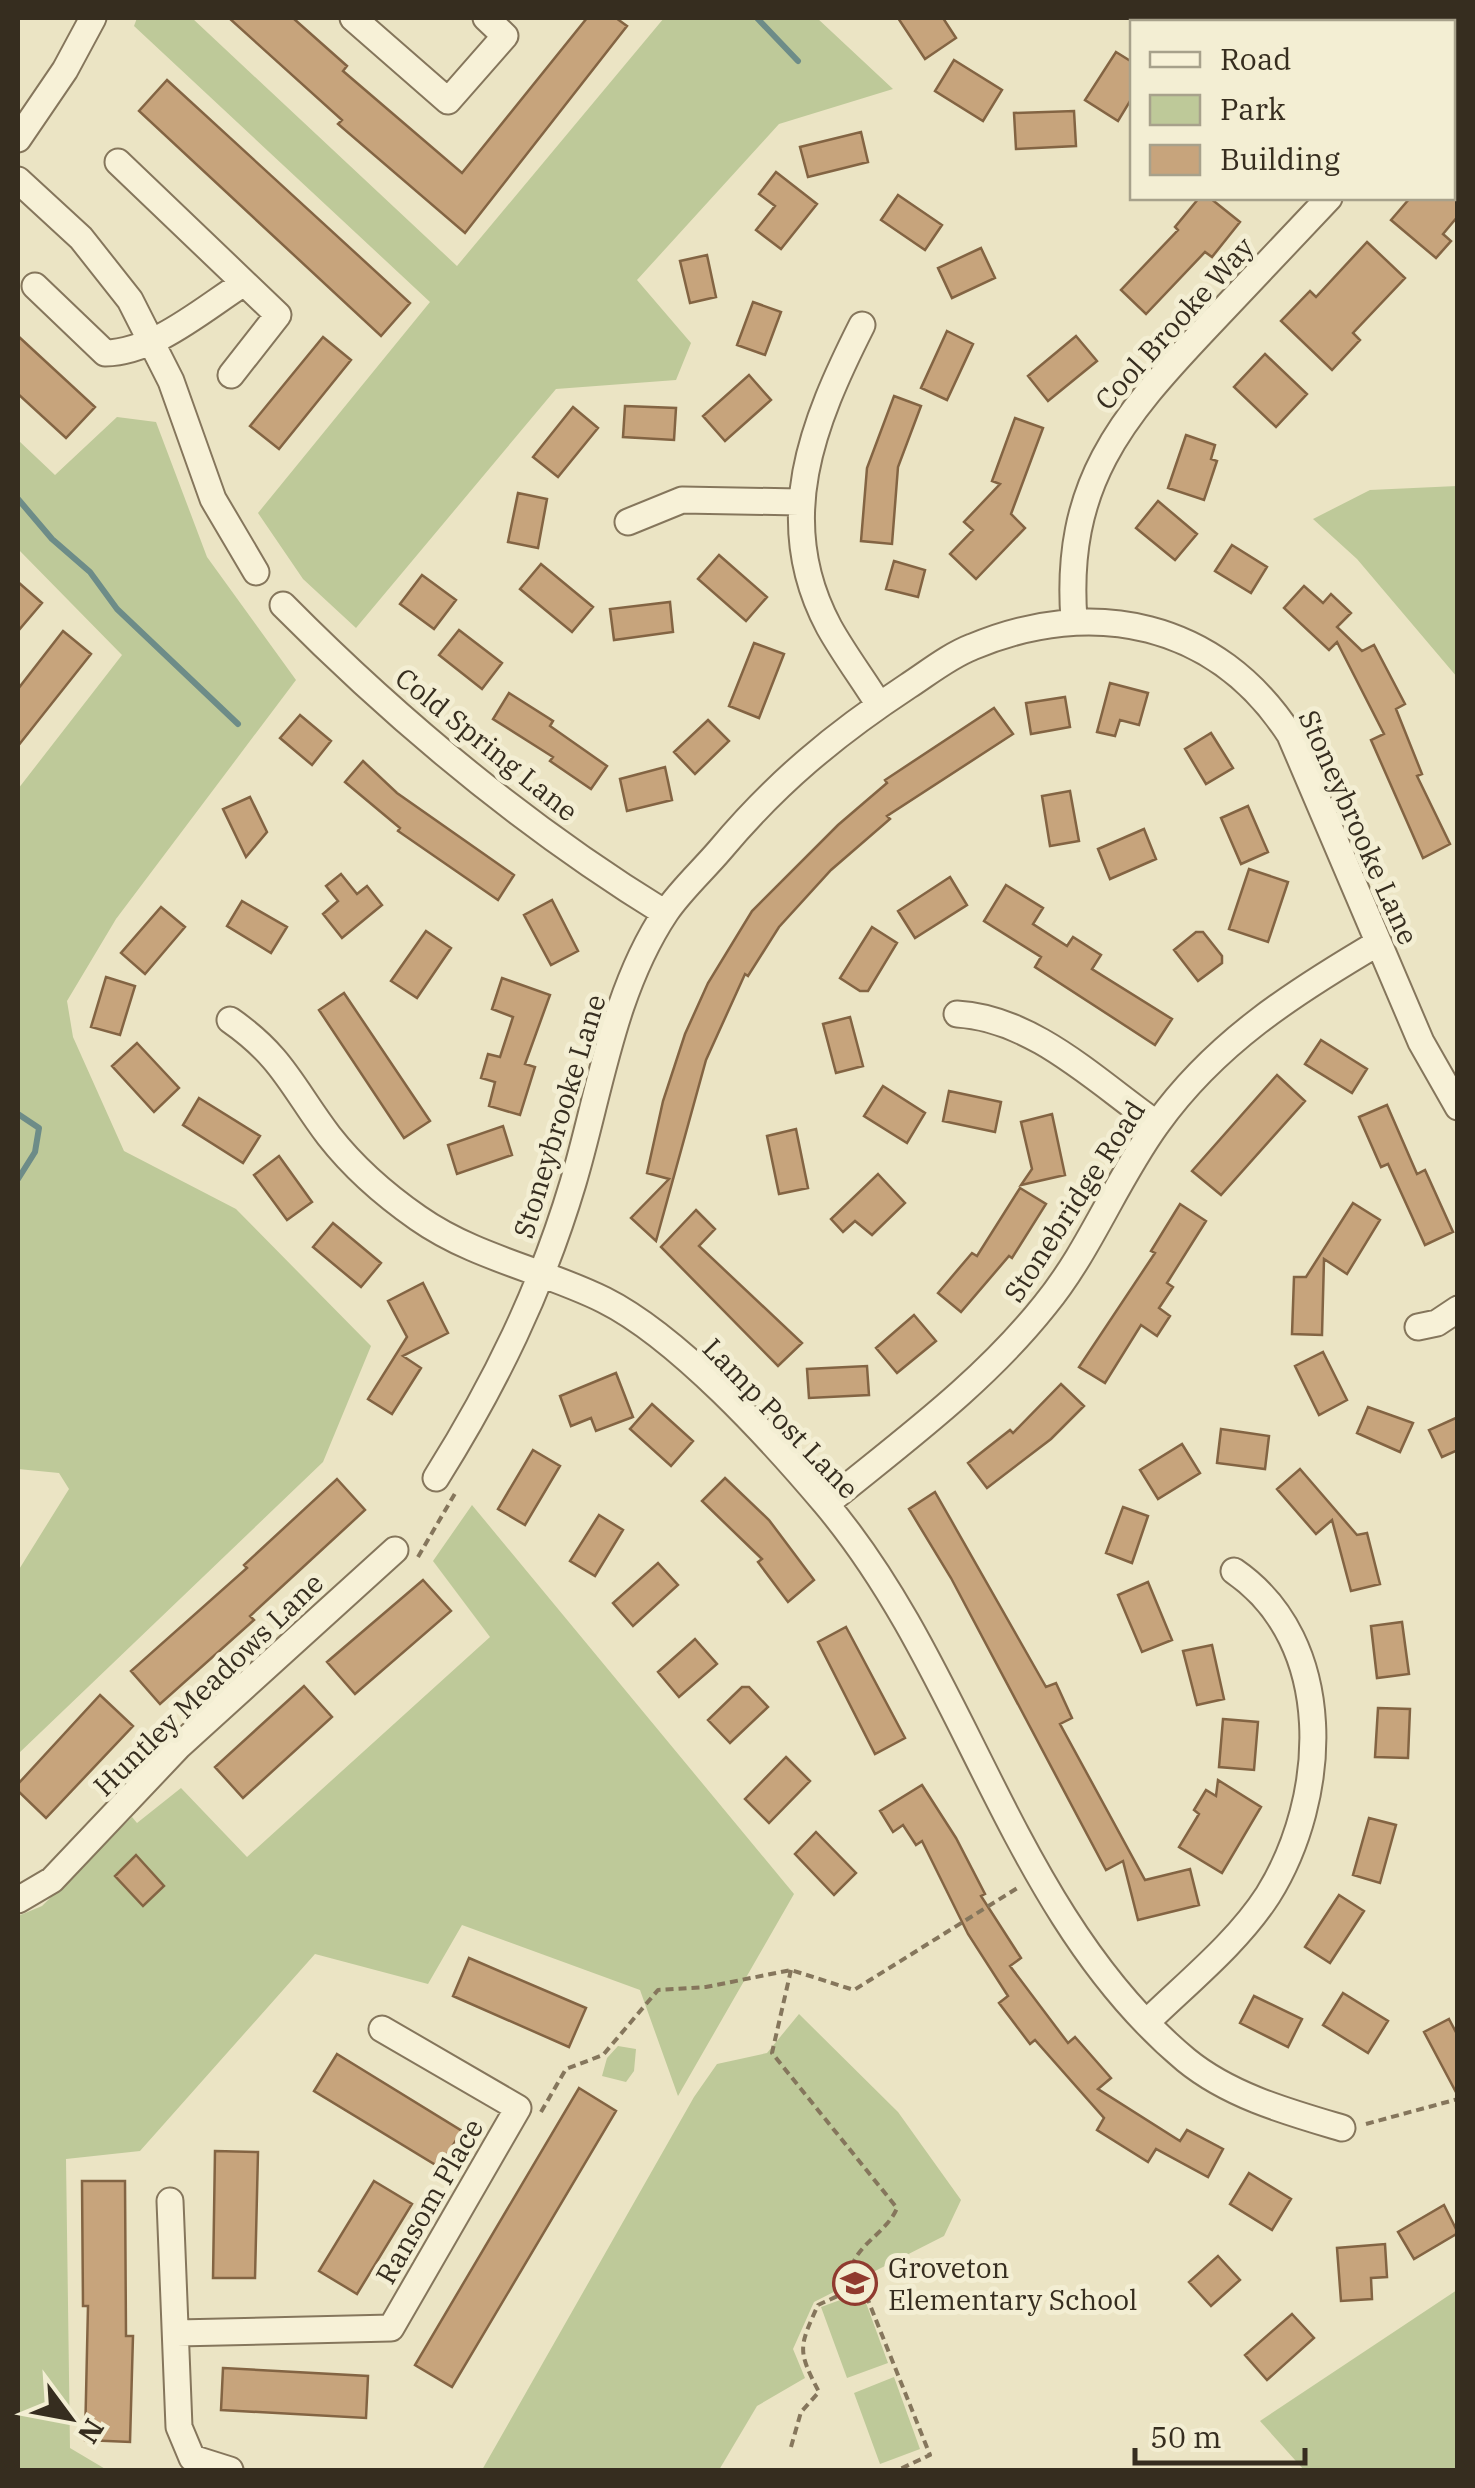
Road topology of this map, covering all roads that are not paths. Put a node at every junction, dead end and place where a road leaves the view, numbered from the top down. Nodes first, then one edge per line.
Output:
1 (93, 18) edge
2 (353, 18) edge
3 (486, 18) edge
4 (18, 140) edge
5 (118, 162) dead end
6 (18, 180) edge
7 (1327, 200) edge
8 (244, 283) junction
9 (35, 286) dead end
10 (862, 324) dead end
11 (152, 341) junction
12 (231, 374) dead end
13 (799, 502) junction
14 (628, 522) dead end
15 (256, 572) dead end
16 (283, 605) dead end
17 (1074, 620) junction
18 (879, 705) junction
19 (665, 913) junction
20 (1378, 944) junction
21 (958, 1014) dead end
22 (230, 1020) dead end
23 (1458, 1106) edge
24 (1157, 1124) junction
25 (541, 1276) junction
26 (1458, 1308) edge
27 (1418, 1327) dead end
28 (436, 1478) road end
29 (826, 1504) junction
30 (395, 1550) road end
31 (1234, 1571) dead end
32 (18, 1900) edge
33 (1147, 2022) junction
34 (382, 2029) dead end
35 (1342, 2128) road end
36 (170, 2201) dead end
37 (178, 2333) junction
38 (230, 2470) edge

1 - 4 street
2 - 3 street
5 - 8 street
6 - 11 street
7 - 17 street, Cool Brooke Way
8 - 11 street
8 - 12 street
9 - 11 street
10 - 13 street
11 - 15 street
13 - 14 street
13 - 18 street
16 - 19 street, Cold Spring Lane
17 - 18 street, Stoneybrooke Lane
17 - 20 street, Stoneybrooke Lane
18 - 19 street, Stoneybrooke Lane
19 - 25 street, Stoneybrooke Lane
20 - 23 street, Stoneybrooke Lane
20 - 24 street, Stonebridge Road
21 - 24 street
22 - 25 street, Lamp Post Lane
24 - 29 street, Stonebridge Road
25 - 28 street, Stoneybrooke Lane
25 - 29 street, Lamp Post Lane
26 - 27 street
29 - 33 street, Lamp Post Lane
30 - 32 street, Huntley Meadows Lane
31 - 33 street
33 - 35 street, Lamp Post Lane
34 - 37 street, Ransom Place
36 - 37 street
37 - 38 street

